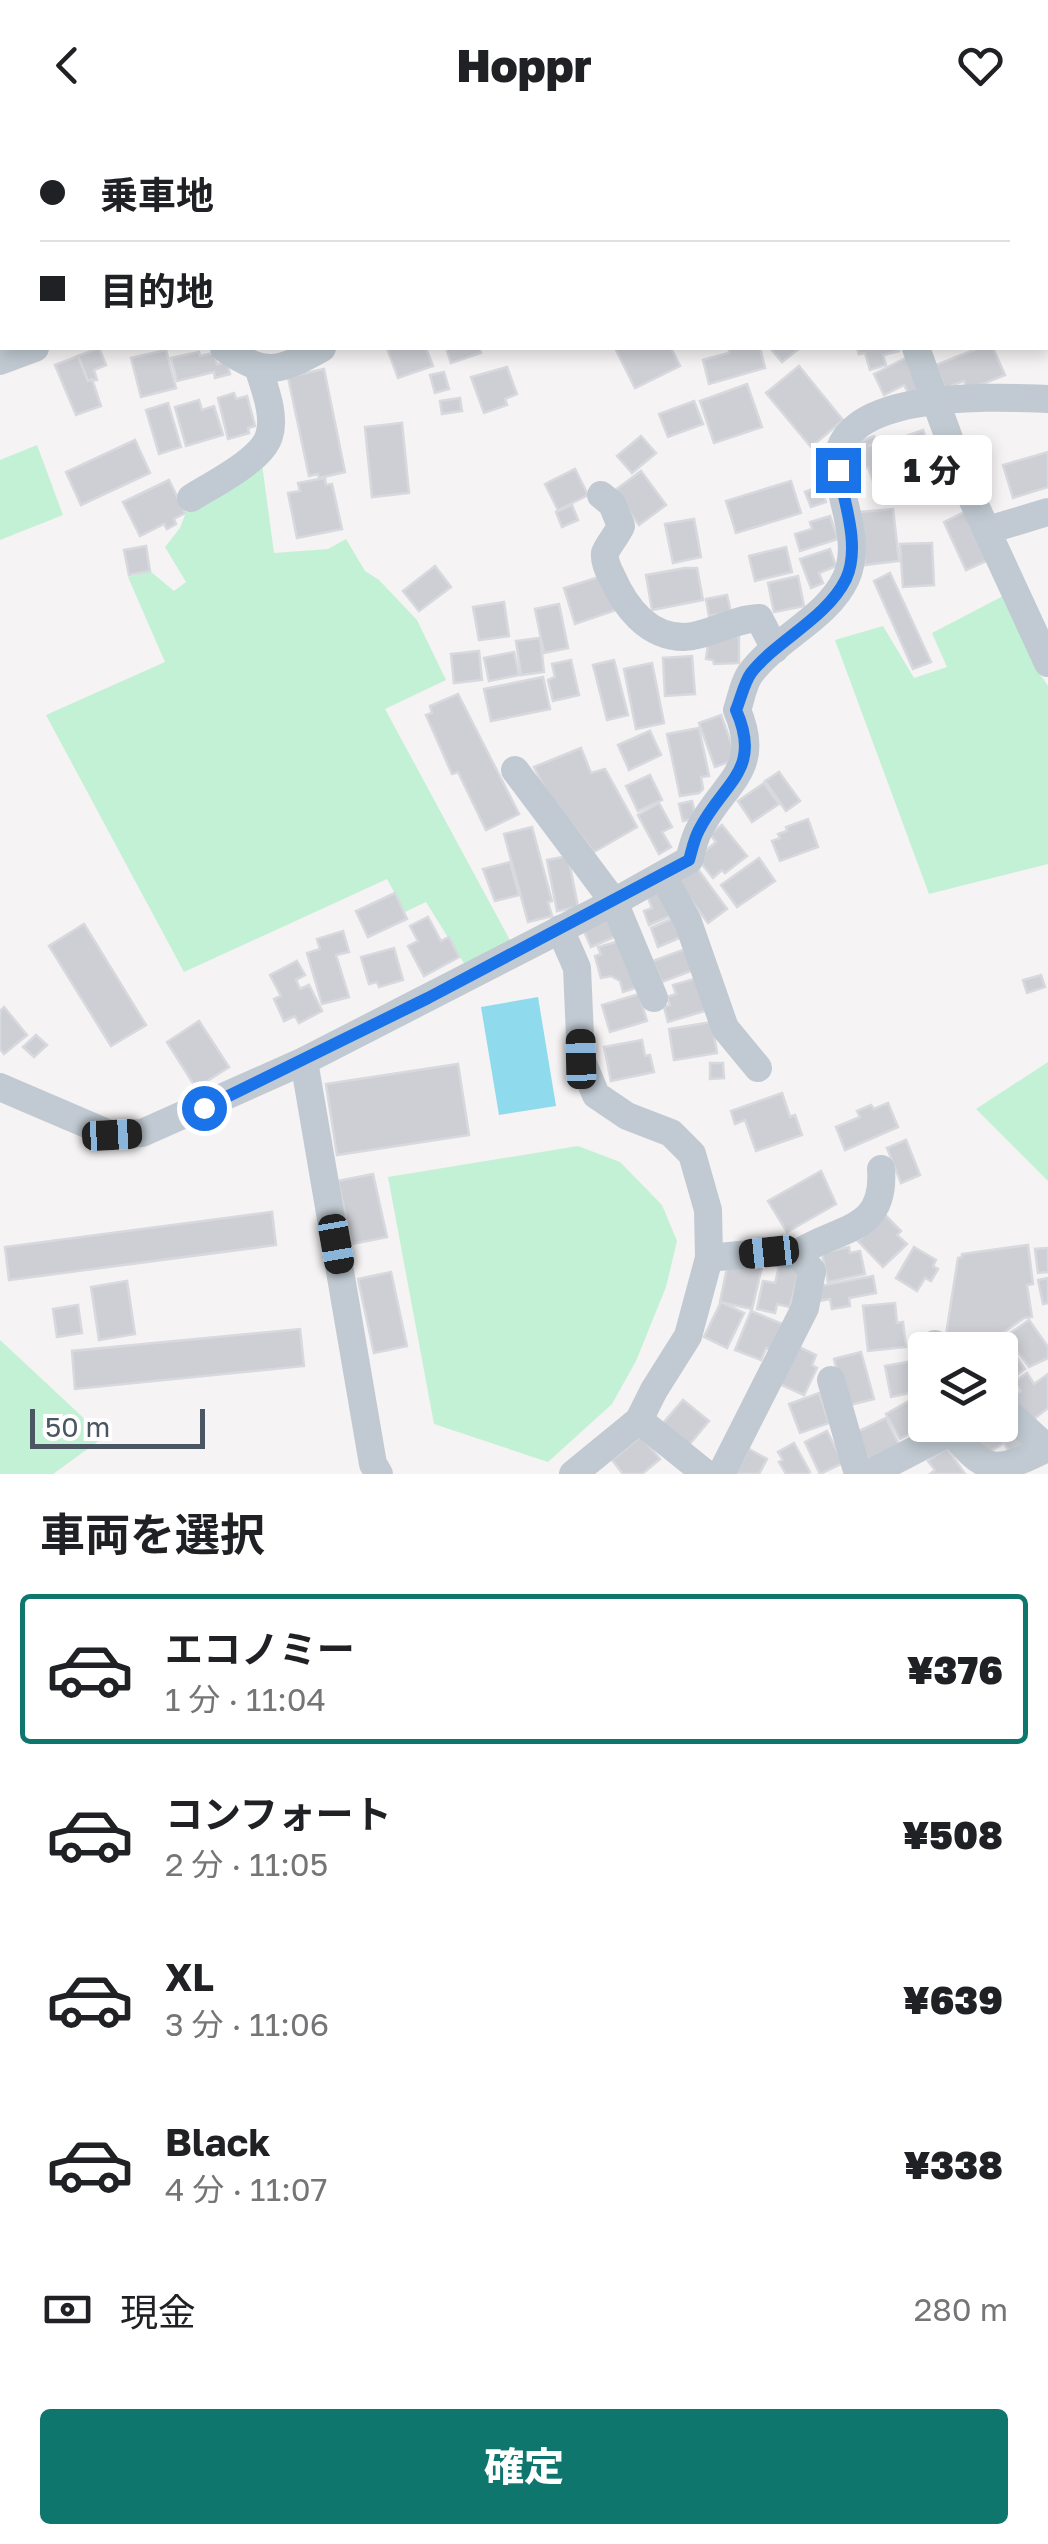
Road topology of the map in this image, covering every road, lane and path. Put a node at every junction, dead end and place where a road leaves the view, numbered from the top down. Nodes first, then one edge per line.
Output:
1 (227, 350) edge
2 (317, 350) edge
3 (917, 350) edge
4 (258, 366) junction
5 (937, 400) junction
6 (1048, 400) edge
7 (601, 495) dead end
8 (191, 498) dead end
9 (1048, 512) edge
10 (988, 530) junction
11 (1036, 608) edge
12 (775, 649) junction
13 (1048, 663) edge
14 (514, 770) dead end
15 (663, 876) junction
16 (614, 902) junction
17 (560, 928) junction
18 (654, 998) dead end
19 (304, 1061) junction
20 (758, 1068) dead end
21 (0, 1087) edge
22 (881, 1169) dead end
23 (795, 1255) junction
24 (708, 1258) junction
25 (831, 1380) dead end
26 (640, 1420) junction
27 (1018, 1421) edge
28 (930, 1442) edge
29 (963, 1442) edge
30 (1048, 1448) edge
31 (369, 1471) edge
32 (573, 1474) edge
33 (706, 1474) edge
34 (721, 1474) edge
35 (858, 1474) edge
36 (869, 1474) edge

1 - 4 street
2 - 4 street
3 - 5 street
4 - 8 street
5 - 6 street
5 - 10 street
5 - 12 street
7 - 12 street
9 - 10 street
10 - 11 street
11 - 13 street
12 - 15 street
14 - 16 street
15 - 16 street
15 - 20 street
16 - 17 street
16 - 18 street
17 - 19 street
17 - 24 street
19 - 21 street
19 - 31 street
22 - 23 street
23 - 24 street
23 - 34 street
24 - 26 street
25 - 35 street
26 - 32 street
26 - 33 street
27 - 30 street
28 - 36 street
29 - 30 street

